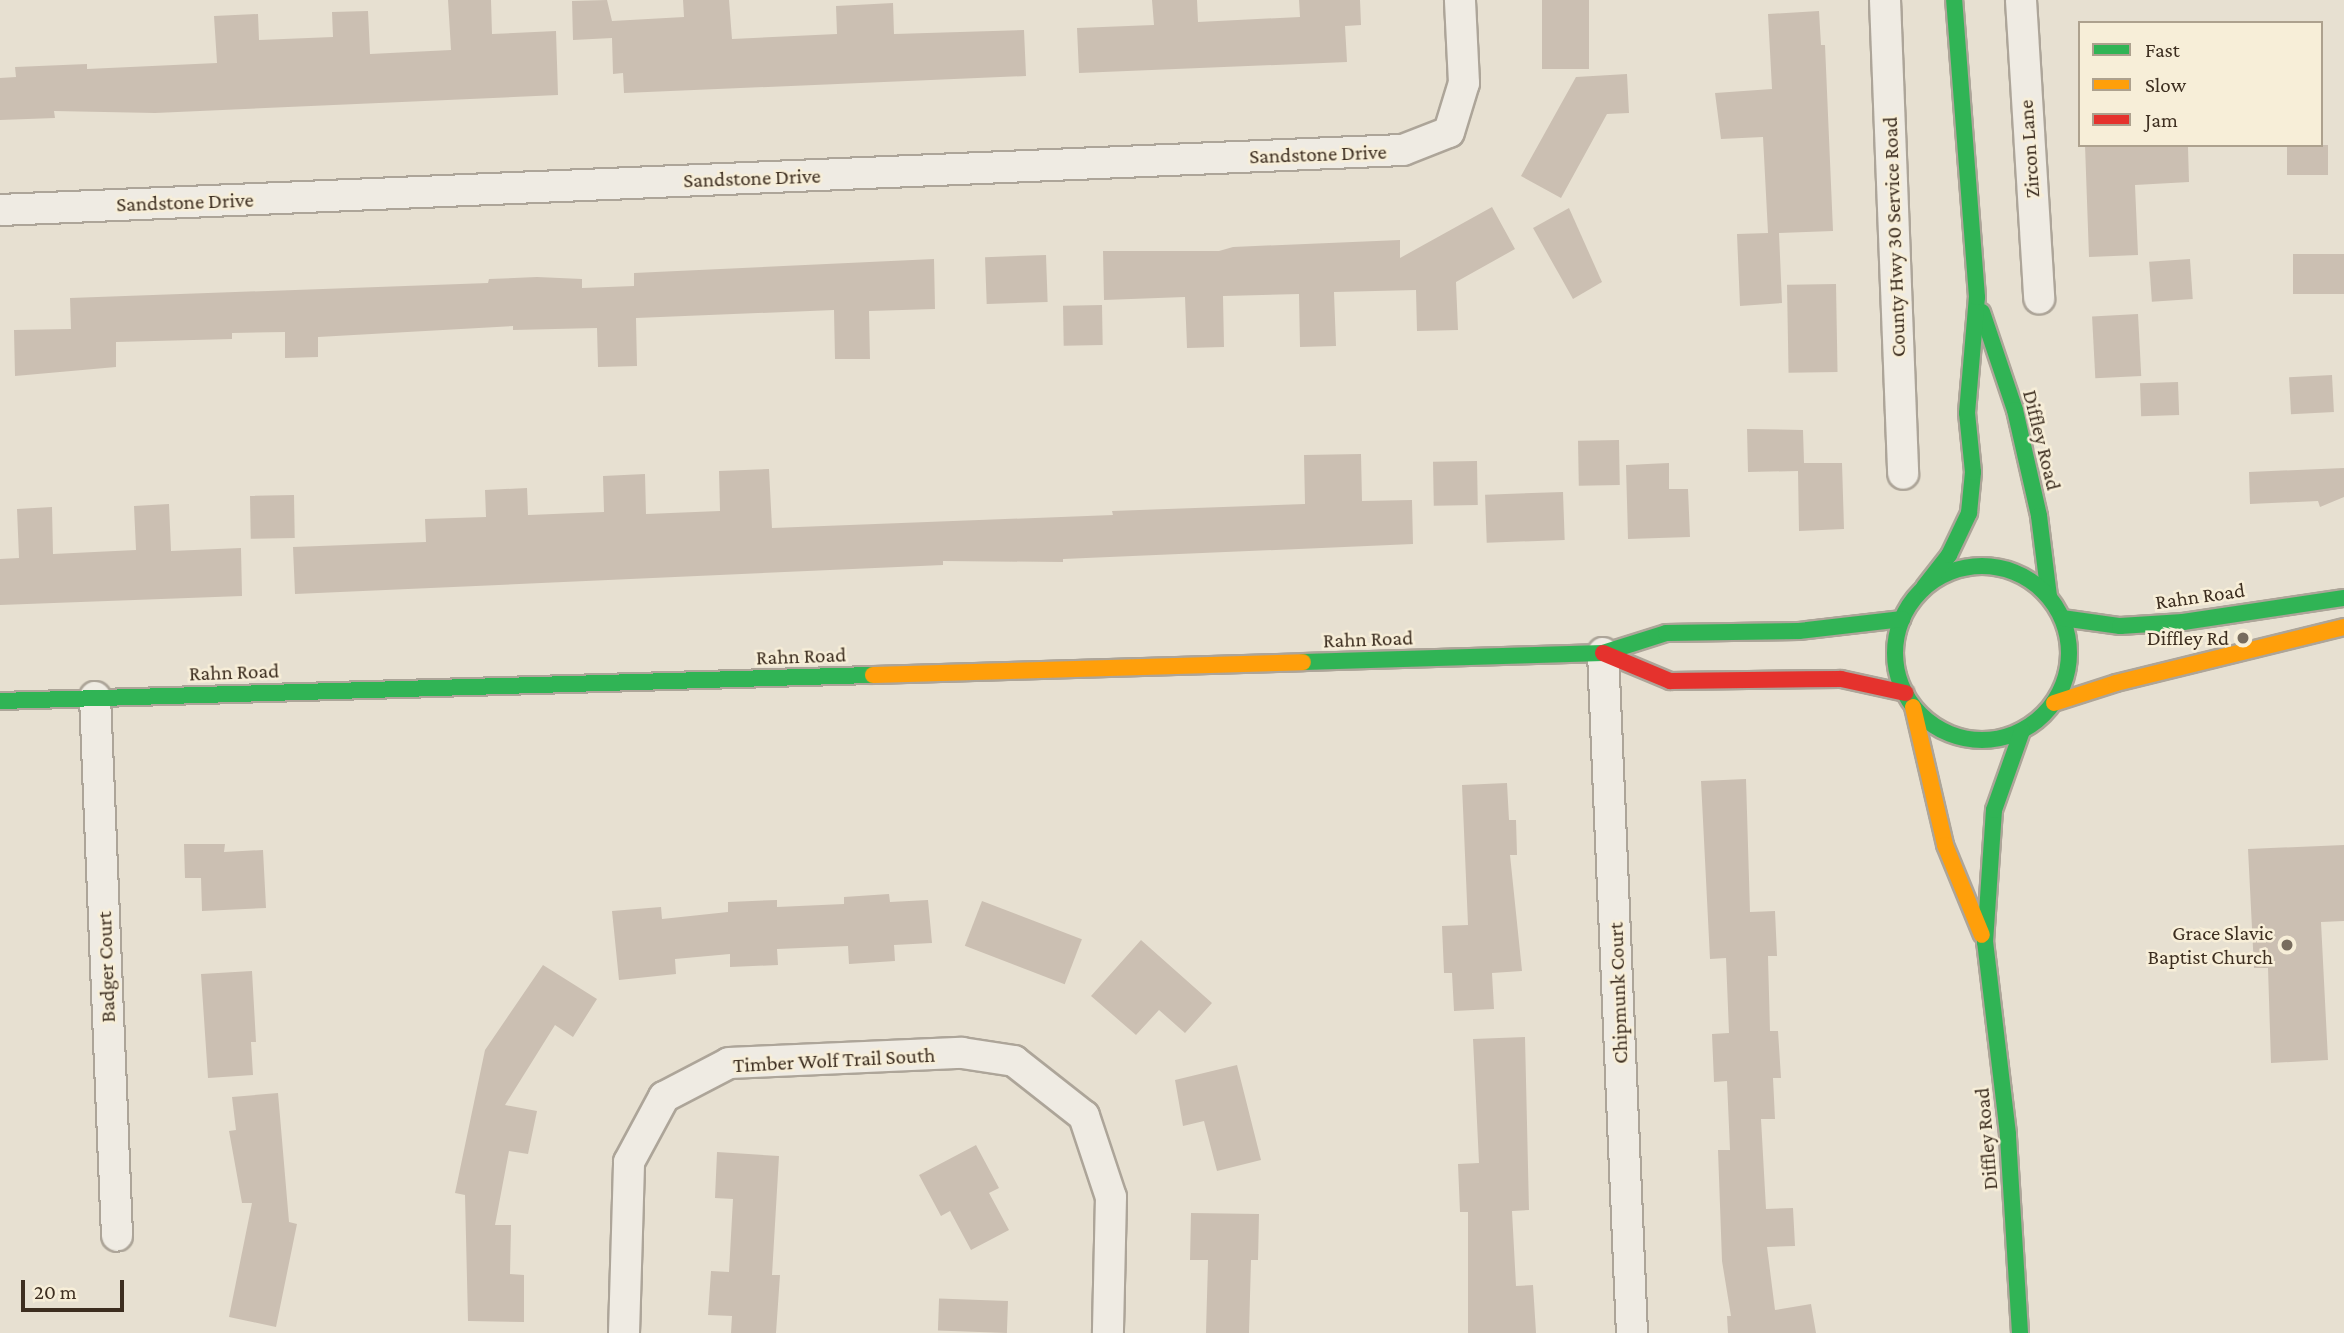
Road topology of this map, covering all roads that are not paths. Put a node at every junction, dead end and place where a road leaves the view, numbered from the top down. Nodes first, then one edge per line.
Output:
1 (1460, 0) edge
2 (1885, 0) edge
3 (1954, 0) edge
4 (2021, 0) edge
5 (0, 210) edge
6 (1977, 297) junction
7 (2039, 298) dead end
8 (1903, 474) dead end
9 (1924, 587) junction
10 (2049, 596) junction
11 (2344, 598) edge
12 (2062, 618) junction
13 (1902, 619) junction
14 (2344, 627) edge
15 (1603, 653) junction
16 (95, 697) junction
17 (1909, 700) junction
18 (0, 701) edge
19 (2054, 703) junction
20 (2022, 731) junction
21 (1985, 942) junction
22 (117, 1236) dead end
23 (624, 1333) edge
24 (1108, 1333) edge
25 (1632, 1333) edge
26 (2020, 1333) edge

1 - 5 street, Sandstone Drive
2 - 8 street, County Hwy 30 Service Road
3 - 6 street, Diffley Road
4 - 7 street, Zircon Lane
6 - 9 street, Diffley Road
6 - 10 street, Diffley Road
9 - 10 street
9 - 13 street
10 - 12 street
11 - 12 street, Rahn Road
12 - 19 street
13 - 15 street, Rahn Road
13 - 17 street
14 - 19 street
15 - 16 street, Rahn Road
15 - 17 street, Rahn Road
15 - 25 street, Chipmunk Court
16 - 18 street, Rahn Road
16 - 22 street, Badger Court
17 - 20 street
17 - 21 street, Diffley Road
19 - 20 street
20 - 21 street, Diffley Road
21 - 26 street, Diffley Road
23 - 24 street, Timber Wolf Trail South

